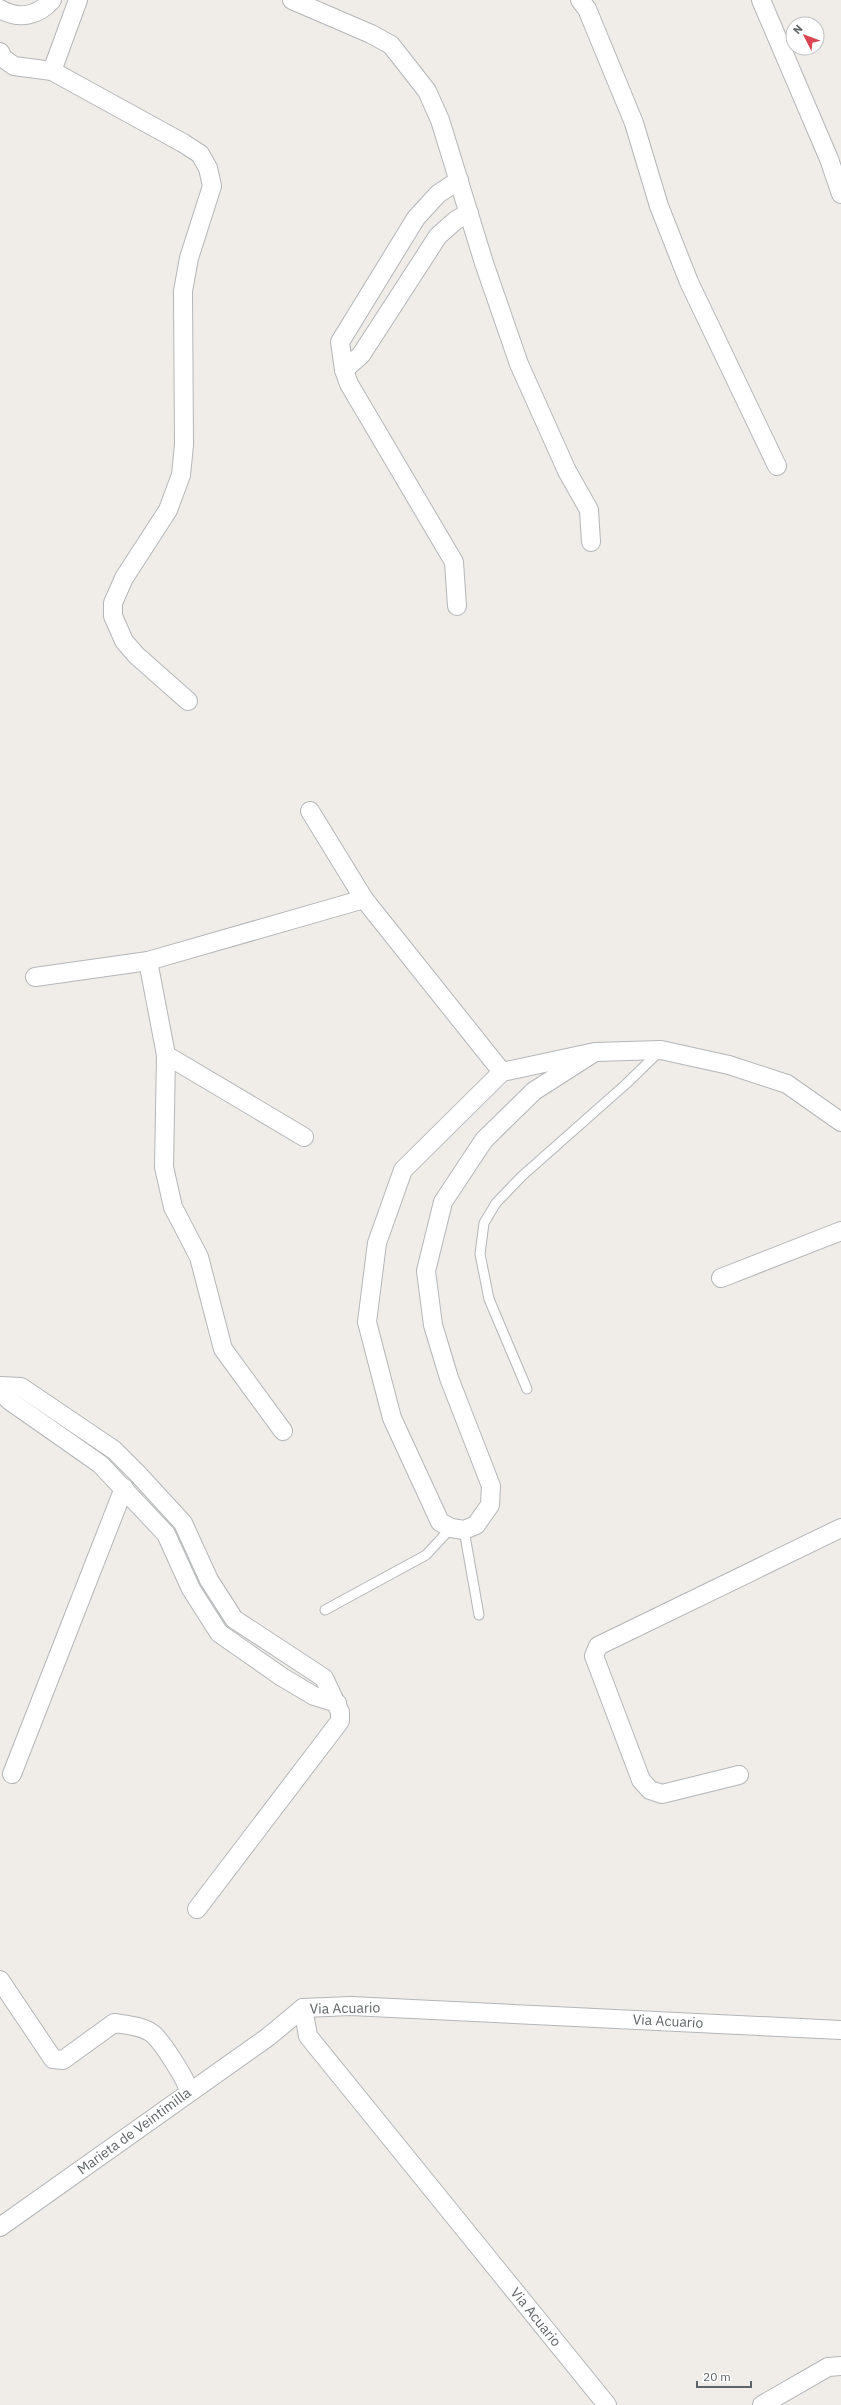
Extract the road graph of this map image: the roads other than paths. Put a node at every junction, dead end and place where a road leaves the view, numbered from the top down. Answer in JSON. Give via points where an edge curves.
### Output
{"nodes":[{"id":1,"x":52,"y":0,"type":"edge"},
{"id":2,"x":78,"y":0,"type":"edge"},
{"id":3,"x":292,"y":0,"type":"edge"},
{"id":4,"x":580,"y":0,"type":"edge"},
{"id":5,"x":761,"y":0,"type":"edge"},
{"id":6,"x":0,"y":9,"type":"edge"},
{"id":7,"x":0,"y":52,"type":"edge"},
{"id":8,"x":52,"y":71,"type":"junction"},
{"id":9,"x":459,"y":180,"type":"junction"},
{"id":10,"x":841,"y":194,"type":"edge"},
{"id":11,"x":469,"y":213,"type":"junction"},
{"id":12,"x":344,"y":370,"type":"junction"},
{"id":13,"x":777,"y":466,"type":"dead end"},
{"id":14,"x":591,"y":542,"type":"dead end"},
{"id":15,"x":457,"y":606,"type":"dead end"},
{"id":16,"x":188,"y":701,"type":"dead end"},
{"id":17,"x":310,"y":811,"type":"dead end"},
{"id":18,"x":364,"y":899,"type":"junction"},
{"id":19,"x":148,"y":961,"type":"junction"},
{"id":20,"x":35,"y":977,"type":"dead end"},
{"id":21,"x":661,"y":1050,"type":"junction"},
{"id":22,"x":595,"y":1052,"type":"junction"},
{"id":23,"x":166,"y":1055,"type":"junction"},
{"id":24,"x":502,"y":1072,"type":"junction"},
{"id":25,"x":841,"y":1122,"type":"edge"},
{"id":26,"x":304,"y":1137,"type":"dead end"},
{"id":27,"x":841,"y":1231,"type":"edge"},
{"id":28,"x":721,"y":1278,"type":"dead end"},
{"id":29,"x":0,"y":1386,"type":"edge"},
{"id":30,"x":527,"y":1389,"type":"dead end"},
{"id":31,"x":0,"y":1391,"type":"edge"},
{"id":32,"x":283,"y":1431,"type":"dead end"},
{"id":33,"x":124,"y":1488,"type":"junction"},
{"id":34,"x":841,"y":1528,"type":"edge"},
{"id":35,"x":458,"y":1529,"type":"junction"},
{"id":36,"x":325,"y":1610,"type":"dead end"},
{"id":37,"x":479,"y":1615,"type":"dead end"},
{"id":38,"x":337,"y":1703,"type":"junction"},
{"id":39,"x":12,"y":1774,"type":"dead end"},
{"id":40,"x":739,"y":1776,"type":"dead end"},
{"id":41,"x":197,"y":1909,"type":"dead end"},
{"id":42,"x":0,"y":1980,"type":"edge"},
{"id":43,"x":303,"y":2008,"type":"junction"},
{"id":44,"x":841,"y":2030,"type":"edge"},
{"id":45,"x":189,"y":2091,"type":"junction"},
{"id":46,"x":0,"y":2227,"type":"edge"},
{"id":47,"x":841,"y":2366,"type":"edge"},
{"id":48,"x":607,"y":2405,"type":"edge"},
{"id":49,"x":762,"y":2405,"type":"edge"}],
"edges":[{"from":1,"to":6,"type":"street","via":[[40,11],[29,14],[15,15]]},
{"from":2,"to":8,"type":"street"},
{"from":3,"to":9,"type":"street","via":[[391,45],[427,91],[440,120]]},
{"from":4,"to":13,"type":"street","via":[[587,9],[634,123],[659,206],[689,282]]},
{"from":5,"to":10,"type":"street"},
{"from":7,"to":8,"type":"street","via":[[3,58],[14,66]]},
{"from":8,"to":16,"type":"street","via":[[200,154],[208,168],[212,186],[189,258],[183,291],[184,445],[181,475],[168,510],[124,578],[113,603],[113,616],[124,641],[136,655]]},
{"from":9,"to":11,"type":"street"},
{"from":9,"to":12,"type":"street","via":[[438,194],[416,218],[340,342]]},
{"from":11,"to":12,"type":"street","via":[[456,220],[438,236],[361,355]]},
{"from":11,"to":14,"type":"street","via":[[519,364],[568,471],[589,510]]},
{"from":12,"to":15,"type":"street","via":[[349,384],[454,562]]},
{"from":17,"to":18,"type":"street"},
{"from":18,"to":19,"type":"street"},
{"from":18,"to":24,"type":"street"},
{"from":19,"to":20,"type":"street"},
{"from":19,"to":23,"type":"street"},
{"from":21,"to":22,"type":"street"},
{"from":21,"to":25,"type":"street","via":[[729,1065],[787,1084]]},
{"from":21,"to":30,"type":"lane","via":[[522,1176],[496,1203],[484,1223],[480,1254],[489,1299]]},
{"from":22,"to":24,"type":"street"},
{"from":22,"to":35,"type":"street","via":[[534,1092],[484,1140],[443,1202],[426,1271],[433,1324],[449,1378],[491,1486],[490,1506],[476,1525]]},
{"from":23,"to":26,"type":"street"},
{"from":23,"to":32,"type":"street","via":[[164,1167],[173,1208],[199,1256],[223,1349]]},
{"from":24,"to":35,"type":"street","via":[[403,1170],[377,1243],[367,1322],[392,1418],[440,1522]]},
{"from":27,"to":28,"type":"street"},
{"from":29,"to":38,"type":"street","via":[[21,1387],[114,1450],[183,1523],[208,1580],[234,1619],[324,1678]]},
{"from":31,"to":33,"type":"street","via":[[10,1401],[100,1464]]},
{"from":33,"to":38,"type":"street","via":[[166,1534],[190,1589],[219,1634],[282,1678],[314,1696]]},
{"from":33,"to":39,"type":"street"},
{"from":34,"to":40,"type":"street","via":[[598,1646],[594,1656],[641,1780],[650,1790],[662,1794]]},
{"from":35,"to":36,"type":"lane","via":[[426,1555]]},
{"from":35,"to":37,"type":"lane"},
{"from":38,"to":41,"type":"street","via":[[340,1721]]},
{"from":42,"to":45,"type":"street","via":[[53,2059],[63,2060],[114,2023],[135,2026],[153,2034],[186,2080]]},
{"from":43,"to":44,"type":"street","name":"Via Acuario","via":[[351,2006]]},
{"from":43,"to":45,"type":"street","name":"Marieta de Veintimilla","via":[[268,2037]]},
{"from":43,"to":48,"type":"street","name":"Via Acuario","via":[[308,2036]]},
{"from":45,"to":46,"type":"street","name":"Marieta de Veintimilla"},
{"from":47,"to":49,"type":"street","via":[[828,2367]]}]}
